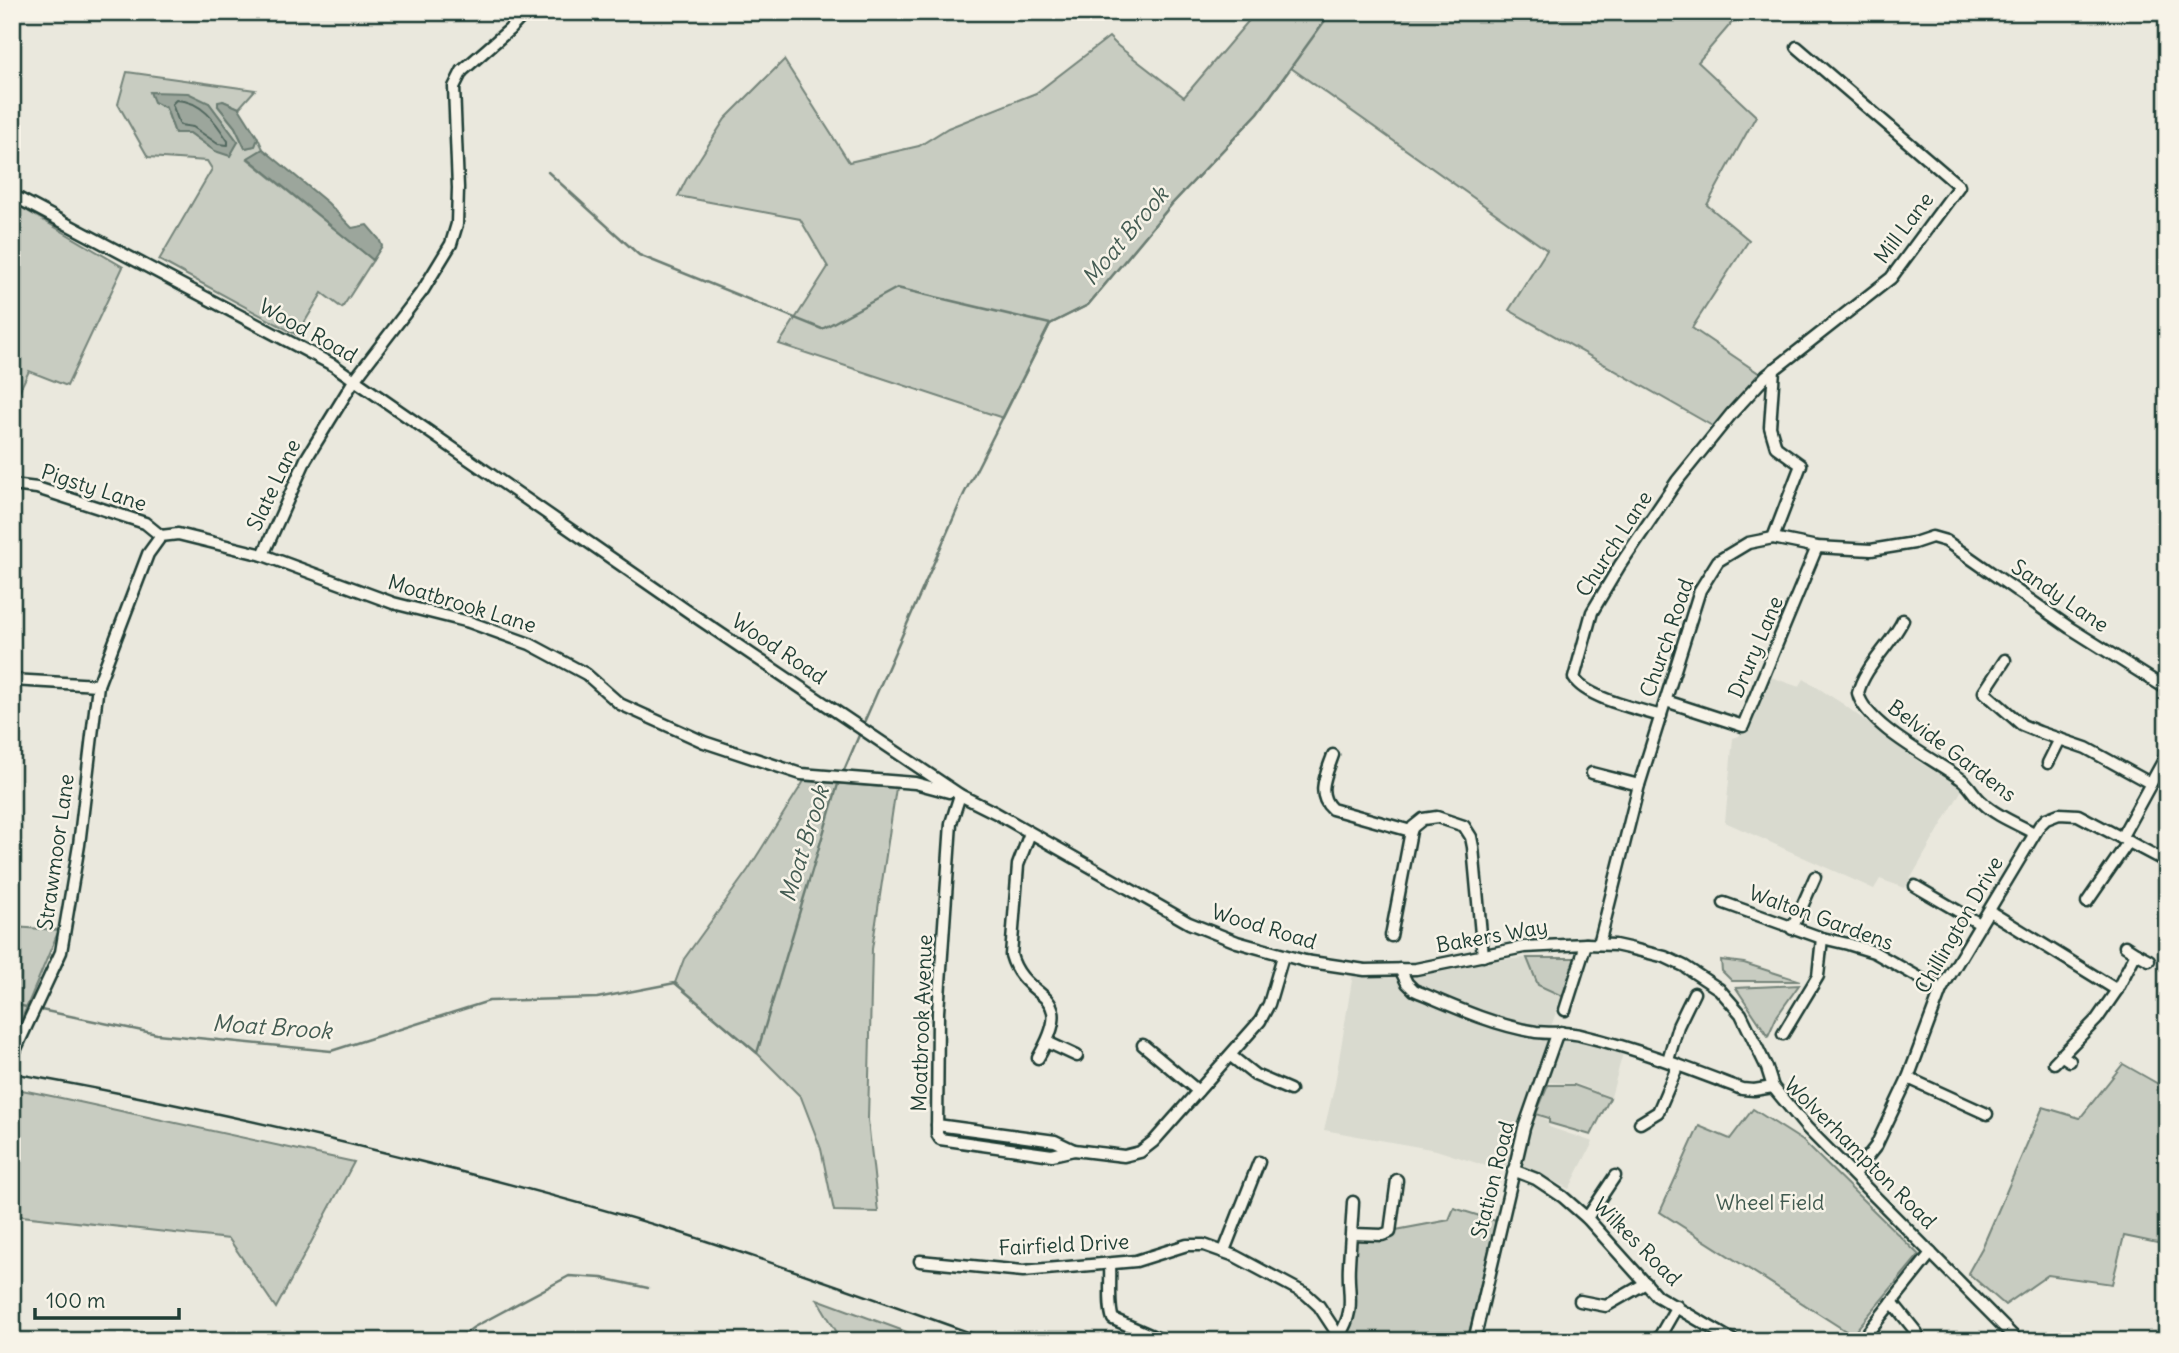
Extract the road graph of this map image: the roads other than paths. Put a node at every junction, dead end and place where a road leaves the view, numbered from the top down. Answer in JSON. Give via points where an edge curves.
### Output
{"nodes":[{"id":1,"x":526,"y":12,"type":"edge"},
{"id":2,"x":1797,"y":47,"type":"dead end"},
{"id":3,"x":12,"y":195,"type":"edge"},
{"id":4,"x":1774,"y":369,"type":"junction"},
{"id":5,"x":355,"y":379,"type":"junction"},
{"id":6,"x":12,"y":485,"type":"edge"},
{"id":7,"x":161,"y":536,"type":"junction"},
{"id":8,"x":1932,"y":537,"type":"joint"},
{"id":9,"x":1773,"y":538,"type":"junction"},
{"id":10,"x":1817,"y":547,"type":"junction"},
{"id":11,"x":263,"y":555,"type":"junction"},
{"id":12,"x":1903,"y":620,"type":"dead end"},
{"id":13,"x":2005,"y":660,"type":"dead end"},
{"id":14,"x":12,"y":680,"type":"edge"},
{"id":15,"x":98,"y":685,"type":"junction"},
{"id":16,"x":2167,"y":689,"type":"edge"},
{"id":17,"x":1666,"y":701,"type":"junction"},
{"id":18,"x":1661,"y":716,"type":"junction"},
{"id":19,"x":2060,"y":739,"type":"junction"},
{"id":20,"x":2167,"y":754,"type":"edge"},
{"id":21,"x":1333,"y":755,"type":"dead end"},
{"id":22,"x":2048,"y":763,"type":"dead end"},
{"id":23,"x":1591,"y":773,"type":"dead end"},
{"id":24,"x":2150,"y":783,"type":"junction"},
{"id":25,"x":1639,"y":785,"type":"junction"},
{"id":26,"x":960,"y":795,"type":"junction"},
{"id":27,"x":1411,"y":831,"type":"junction"},
{"id":28,"x":1030,"y":833,"type":"junction"},
{"id":29,"x":2034,"y":833,"type":"junction"},
{"id":30,"x":2125,"y":839,"type":"junction"},
{"id":31,"x":2167,"y":862,"type":"edge"},
{"id":32,"x":1815,"y":877,"type":"dead end"},
{"id":33,"x":1916,"y":886,"type":"dead end"},
{"id":34,"x":2087,"y":902,"type":"dead end"},
{"id":35,"x":1724,"y":903,"type":"dead end"},
{"id":36,"x":1989,"y":911,"type":"junction"},
{"id":37,"x":1980,"y":924,"type":"junction"},
{"id":38,"x":1793,"y":929,"type":"junction"},
{"id":39,"x":1391,"y":936,"type":"dead end"},
{"id":40,"x":1822,"y":939,"type":"junction"},
{"id":41,"x":1586,"y":944,"type":"junction"},
{"id":42,"x":1599,"y":944,"type":"junction"},
{"id":43,"x":2125,"y":946,"type":"dead end"},
{"id":44,"x":2136,"y":953,"type":"junction"},
{"id":45,"x":1283,"y":956,"type":"junction"},
{"id":46,"x":1483,"y":956,"type":"junction"},
{"id":47,"x":2149,"y":960,"type":"dead end"},
{"id":48,"x":1400,"y":969,"type":"junction"},
{"id":49,"x":1941,"y":990,"type":"junction"},
{"id":50,"x":2117,"y":990,"type":"junction"},
{"id":51,"x":1694,"y":993,"type":"dead end"},
{"id":52,"x":1565,"y":1010,"type":"dead end"},
{"id":53,"x":1561,"y":1032,"type":"junction"},
{"id":54,"x":1783,"y":1034,"type":"dead end"},
{"id":55,"x":1047,"y":1042,"type":"junction"},
{"id":56,"x":1143,"y":1045,"type":"dead end"},
{"id":57,"x":12,"y":1056,"type":"edge"},
{"id":58,"x":1077,"y":1056,"type":"dead end"},
{"id":59,"x":1231,"y":1056,"type":"junction"},
{"id":60,"x":1038,"y":1058,"type":"dead end"},
{"id":61,"x":2062,"y":1060,"type":"dead end"},
{"id":62,"x":1673,"y":1063,"type":"junction"},
{"id":63,"x":1908,"y":1078,"type":"junction"},
{"id":64,"x":1773,"y":1087,"type":"junction"},
{"id":65,"x":1290,"y":1090,"type":"dead end"},
{"id":66,"x":1198,"y":1091,"type":"junction"},
{"id":67,"x":1987,"y":1114,"type":"dead end"},
{"id":68,"x":1640,"y":1123,"type":"dead end"},
{"id":69,"x":937,"y":1125,"type":"junction"},
{"id":70,"x":1074,"y":1150,"type":"junction"},
{"id":71,"x":1259,"y":1162,"type":"dead end"},
{"id":72,"x":1513,"y":1170,"type":"junction"},
{"id":73,"x":1854,"y":1174,"type":"junction"},
{"id":74,"x":1615,"y":1176,"type":"dead end"},
{"id":75,"x":1397,"y":1180,"type":"dead end"},
{"id":76,"x":1353,"y":1202,"type":"dead end"},
{"id":77,"x":1587,"y":1218,"type":"junction"},
{"id":78,"x":1352,"y":1234,"type":"junction"},
{"id":79,"x":1224,"y":1251,"type":"junction"},
{"id":80,"x":1931,"y":1253,"type":"junction"},
{"id":81,"x":920,"y":1261,"type":"dead end"},
{"id":82,"x":1110,"y":1265,"type":"junction"},
{"id":83,"x":1646,"y":1283,"type":"junction"},
{"id":84,"x":1580,"y":1301,"type":"dead end"},
{"id":85,"x":1892,"y":1302,"type":"junction"},
{"id":86,"x":1677,"y":1307,"type":"junction"},
{"id":87,"x":1917,"y":1333,"type":"dead end"},
{"id":88,"x":1340,"y":1338,"type":"edge"},
{"id":89,"x":1164,"y":1341,"type":"edge"},
{"id":90,"x":1474,"y":1341,"type":"edge"},
{"id":91,"x":1657,"y":1341,"type":"edge"},
{"id":92,"x":1734,"y":1341,"type":"edge"},
{"id":93,"x":1861,"y":1341,"type":"edge"},
{"id":94,"x":2018,"y":1341,"type":"edge"}],
"edges":[{"from":1,"to":5,"type":"street","name":"Slate Lane","via":[[462,71],[454,87],[458,200],[451,244],[423,290]]},
{"from":2,"to":4,"type":"street","name":"Mill Lane","via":[[1959,186],[1891,278]]},
{"from":3,"to":5,"type":"street","name":"Wood Road"},
{"from":4,"to":9,"type":"street","via":[[1770,427],[1776,447],[1801,465]]},
{"from":4,"to":18,"type":"street","name":"Church Lane","via":[[1677,481],[1592,612],[1574,678],[1577,684]]},
{"from":5,"to":11,"type":"street","name":"Slate Lane","via":[[306,458]]},
{"from":5,"to":26,"type":"street","name":"Wood Road"},
{"from":6,"to":7,"type":"street","name":"Pigsty Lane","via":[[37,488],[145,523]]},
{"from":7,"to":11,"type":"street","name":"Slate Lane","via":[[178,534]]},
{"from":7,"to":15,"type":"street","name":"Strawmoor Lane","via":[[148,554]]},
{"from":8,"to":10,"type":"street","name":"Church Road","via":[[1871,550]]},
{"from":8,"to":16,"type":"street","name":"Sandy Lane","via":[[1946,541]]},
{"from":9,"to":10,"type":"street","name":"Church Road"},
{"from":9,"to":17,"type":"street","name":"Church Road","via":[[1748,543],[1718,561],[1700,590]]},
{"from":10,"to":17,"type":"street","name":"Drury Lane","via":[[1743,726]]},
{"from":11,"to":26,"type":"street","name":"Moatbrook Lane","via":[[393,603],[469,622],[530,644],[586,674],[620,704],[704,742],[800,774],[915,783]]},
{"from":12,"to":29,"type":"street","name":"Belvide Gardens","via":[[1863,680],[1858,693],[1863,704],[1889,730],[1964,780],[1984,805]]},
{"from":13,"to":19,"type":"street","via":[[1984,692],[2022,725]]},
{"from":14,"to":15,"type":"street"},
{"from":15,"to":57,"type":"street","name":"Strawmoor Lane","via":[[61,951]]},
{"from":17,"to":18,"type":"street","name":"Church Road"},
{"from":18,"to":25,"type":"street","name":"Church Road"},
{"from":19,"to":22,"type":"street"},
{"from":19,"to":24,"type":"street"},
{"from":20,"to":24,"type":"street"},
{"from":21,"to":27,"type":"street","via":[[1323,785],[1326,804],[1339,812]]},
{"from":23,"to":25,"type":"street"},
{"from":24,"to":30,"type":"street"},
{"from":25,"to":42,"type":"street","name":"Church Road"},
{"from":26,"to":28,"type":"street","name":"Wood Road"},
{"from":26,"to":69,"type":"street","name":"Moatbrook Avenue","via":[[951,822],[948,856]]},
{"from":27,"to":39,"type":"street"},
{"from":27,"to":46,"type":"street","via":[[1430,817],[1468,831]]},
{"from":28,"to":45,"type":"street","name":"Wood Road","via":[[1189,923]]},
{"from":28,"to":55,"type":"street","via":[[1018,865],[1011,955],[1015,968],[1054,1008]]},
{"from":29,"to":30,"type":"street","name":"Chillington Drive","via":[[2046,819],[2068,813]]},
{"from":29,"to":36,"type":"street","name":"Chillington Drive"},
{"from":30,"to":31,"type":"street","name":"Chillington Drive"},
{"from":30,"to":34,"type":"street"},
{"from":32,"to":38,"type":"street"},
{"from":33,"to":37,"type":"street"},
{"from":35,"to":38,"type":"street","name":"Walton Gardens"},
{"from":36,"to":37,"type":"street","name":"Chillington Drive"},
{"from":36,"to":50,"type":"street"},
{"from":37,"to":49,"type":"street","name":"Chillington Drive"},
{"from":38,"to":40,"type":"street","name":"Walton Gardens"},
{"from":40,"to":49,"type":"street","name":"Walton Gardens","via":[[1874,953]]},
{"from":40,"to":54,"type":"street","via":[[1818,976]]},
{"from":41,"to":42,"type":"street","name":"Bakers Way"},
{"from":41,"to":46,"type":"street","name":"Bakers Way","via":[[1544,944]]},
{"from":41,"to":52,"type":"street"},
{"from":42,"to":64,"type":"street","name":"Bakers Way","via":[[1665,957],[1719,989],[1741,1014]]},
{"from":43,"to":44,"type":"street"},
{"from":44,"to":47,"type":"street"},
{"from":44,"to":50,"type":"street"},
{"from":45,"to":48,"type":"street","name":"Wood Road","via":[[1349,969]]},
{"from":45,"to":59,"type":"street","name":"Moatbrook Avenue","via":[[1265,1014]]},
{"from":46,"to":48,"type":"street","name":"Bakers Way"},
{"from":48,"to":53,"type":"street","via":[[1414,990],[1482,1019],[1538,1032]]},
{"from":49,"to":63,"type":"street","name":"Chillington Drive"},
{"from":50,"to":61,"type":"street"},
{"from":51,"to":62,"type":"street","via":[[1678,1026]]},
{"from":53,"to":62,"type":"street","name":"Wolverhampton Road"},
{"from":53,"to":72,"type":"street","name":"Station Road"},
{"from":55,"to":58,"type":"street"},
{"from":55,"to":60,"type":"street"},
{"from":56,"to":66,"type":"street"},
{"from":59,"to":65,"type":"street","via":[[1255,1075]]},
{"from":59,"to":66,"type":"street","name":"Moatbrook Avenue"},
{"from":62,"to":64,"type":"street","name":"Wolverhampton Road","via":[[1742,1089]]},
{"from":62,"to":68,"type":"street","via":[[1658,1112]]},
{"from":63,"to":67,"type":"street"},
{"from":63,"to":73,"type":"street","name":"Chillington Drive","via":[[1876,1146]]},
{"from":64,"to":73,"type":"street","name":"Wolverhampton Road"},
{"from":66,"to":70,"type":"street","name":"Moatbrook Avenue","via":[[1140,1152],[1124,1156]]},
{"from":69,"to":70,"type":"street","via":[[1055,1140]]},
{"from":69,"to":70,"type":"street","name":"Moatbrook Avenue","via":[[938,1137],[945,1141],[1052,1154]]},
{"from":71,"to":79,"type":"street"},
{"from":72,"to":77,"type":"street","name":"Wilkes Road","via":[[1536,1179]]},
{"from":72,"to":90,"type":"street","name":"Station Road"},
{"from":73,"to":80,"type":"street","name":"Wolverhampton Road"},
{"from":74,"to":77,"type":"street"},
{"from":75,"to":78,"type":"street","via":[[1390,1232],[1382,1236]]},
{"from":76,"to":78,"type":"street"},
{"from":77,"to":83,"type":"street","name":"Wilkes Road"},
{"from":78,"to":88,"type":"street","via":[[1351,1305]]},
{"from":79,"to":82,"type":"street","name":"Fairfield Drive","via":[[1187,1245],[1151,1258]]},
{"from":79,"to":88,"type":"street","name":"Fairfield Drive","via":[[1306,1294]]},
{"from":80,"to":85,"type":"street"},
{"from":80,"to":94,"type":"street","name":"Wolverhampton Road"},
{"from":81,"to":82,"type":"street","name":"Fairfield Drive","via":[[1023,1271]]},
{"from":82,"to":89,"type":"street","via":[[1113,1319]]},
{"from":83,"to":84,"type":"street","via":[[1606,1306]]},
{"from":83,"to":86,"type":"street","name":"Wilkes Road","via":[[1657,1296]]},
{"from":85,"to":87,"type":"street"},
{"from":85,"to":93,"type":"street"},
{"from":86,"to":91,"type":"street"},
{"from":86,"to":92,"type":"street","name":"Wilkes Road"}]}
